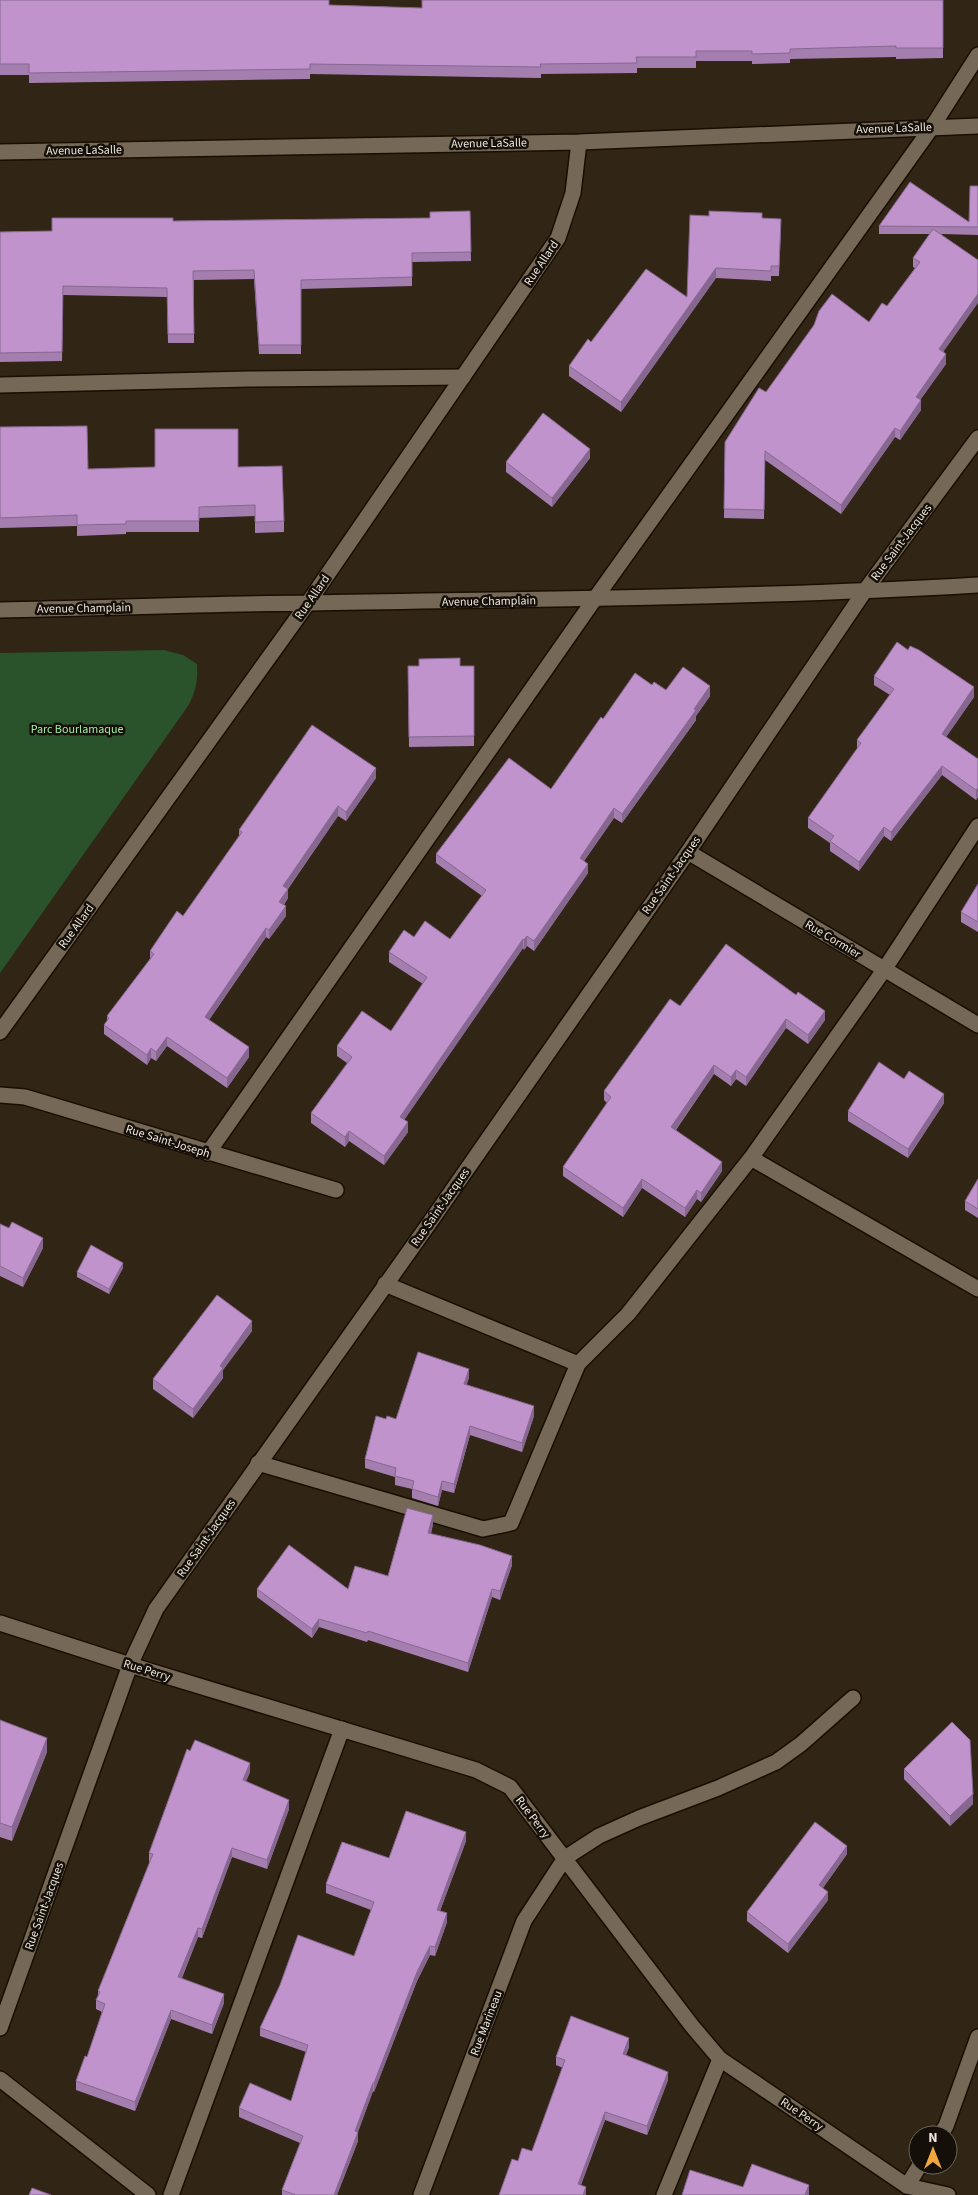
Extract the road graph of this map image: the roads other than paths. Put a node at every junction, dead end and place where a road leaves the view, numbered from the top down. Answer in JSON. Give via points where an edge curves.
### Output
{"nodes":[{"id":1,"x":978,"y":55,"type":"edge"},
{"id":2,"x":978,"y":126,"type":"edge"},
{"id":3,"x":932,"y":127,"type":"junction"},
{"id":4,"x":580,"y":142,"type":"junction"},
{"id":5,"x":0,"y":152,"type":"edge"},
{"id":6,"x":463,"y":377,"type":"junction"},
{"id":7,"x":0,"y":385,"type":"edge"},
{"id":8,"x":978,"y":438,"type":"edge"},
{"id":9,"x":978,"y":585,"type":"edge"},
{"id":10,"x":864,"y":592,"type":"junction"},
{"id":11,"x":594,"y":600,"type":"junction"},
{"id":12,"x":308,"y":603,"type":"junction"},
{"id":13,"x":0,"y":610,"type":"edge"},
{"id":14,"x":978,"y":826,"type":"edge"},
{"id":15,"x":688,"y":852,"type":"junction"},
{"id":16,"x":884,"y":970,"type":"junction"},
{"id":17,"x":978,"y":1025,"type":"edge"},
{"id":18,"x":0,"y":1032,"type":"edge"},
{"id":19,"x":0,"y":1095,"type":"edge"},
{"id":20,"x":208,"y":1153,"type":"junction"},
{"id":21,"x":751,"y":1158,"type":"junction"},
{"id":22,"x":336,"y":1190,"type":"dead end"},
{"id":23,"x":385,"y":1284,"type":"junction"},
{"id":24,"x":978,"y":1289,"type":"edge"},
{"id":25,"x":578,"y":1364,"type":"junction"},
{"id":26,"x":258,"y":1463,"type":"junction"},
{"id":27,"x":0,"y":1623,"type":"edge"},
{"id":28,"x":130,"y":1665,"type":"junction"},
{"id":29,"x":853,"y":1698,"type":"dead end"},
{"id":30,"x":342,"y":1729,"type":"junction"},
{"id":31,"x":565,"y":1858,"type":"junction"},
{"id":32,"x":0,"y":2028,"type":"edge"},
{"id":33,"x":978,"y":2037,"type":"edge"},
{"id":34,"x":720,"y":2059,"type":"junction"},
{"id":35,"x":0,"y":2079,"type":"edge"},
{"id":36,"x":946,"y":2125,"type":"edge"},
{"id":37,"x":914,"y":2175,"type":"edge"},
{"id":38,"x":905,"y":2190,"type":"edge"},
{"id":39,"x":148,"y":2195,"type":"edge"},
{"id":40,"x":171,"y":2195,"type":"edge"},
{"id":41,"x":421,"y":2195,"type":"edge"},
{"id":42,"x":664,"y":2195,"type":"edge"},
{"id":43,"x":948,"y":2195,"type":"edge"}],
"edges":[{"from":1,"to":3,"type":"street"},
{"from":2,"to":3,"type":"street","name":"Avenue LaSalle"},
{"from":3,"to":4,"type":"street","name":"Avenue LaSalle"},
{"from":3,"to":11,"type":"street"},
{"from":4,"to":5,"type":"street","name":"Avenue LaSalle"},
{"from":4,"to":6,"type":"street","name":"Rue Allard","via":[[573,193],[558,238]]},
{"from":6,"to":7,"type":"street"},
{"from":6,"to":12,"type":"street","name":"Rue Allard"},
{"from":8,"to":10,"type":"street","name":"Rue Saint-Jacques"},
{"from":9,"to":10,"type":"street","name":"Avenue Champlain"},
{"from":10,"to":11,"type":"street","name":"Avenue Champlain"},
{"from":10,"to":15,"type":"street","name":"Rue Saint-Jacques"},
{"from":11,"to":12,"type":"street","name":"Avenue Champlain"},
{"from":11,"to":20,"type":"street"},
{"from":12,"to":13,"type":"street","name":"Avenue Champlain"},
{"from":12,"to":18,"type":"street","name":"Rue Allard"},
{"from":14,"to":16,"type":"street"},
{"from":15,"to":16,"type":"street","name":"Rue Cormier"},
{"from":15,"to":23,"type":"street","name":"Rue Saint-Jacques"},
{"from":16,"to":17,"type":"street","name":"Rue Cormier"},
{"from":16,"to":21,"type":"street"},
{"from":19,"to":20,"type":"street","name":"Rue Saint-Joseph","via":[[25,1098]]},
{"from":20,"to":22,"type":"street","name":"Rue Saint-Joseph"},
{"from":21,"to":24,"type":"street"},
{"from":21,"to":25,"type":"street","via":[[628,1314]]},
{"from":23,"to":25,"type":"street"},
{"from":23,"to":26,"type":"street","name":"Rue Saint-Jacques"},
{"from":25,"to":26,"type":"street","via":[[510,1522],[483,1529]]},
{"from":26,"to":28,"type":"street","name":"Rue Saint-Jacques","via":[[156,1609]]},
{"from":27,"to":28,"type":"street","name":"Rue Perry"},
{"from":28,"to":30,"type":"street","name":"Rue Perry"},
{"from":28,"to":32,"type":"street","name":"Rue Saint-Jacques"},
{"from":29,"to":31,"type":"street","via":[[776,1762],[631,1821],[599,1836]]},
{"from":30,"to":31,"type":"street","name":"Rue Perry","via":[[476,1770],[510,1786]]},
{"from":30,"to":40,"type":"street"},
{"from":31,"to":34,"type":"street","name":"Rue Perry"},
{"from":31,"to":41,"type":"street","name":"Rue Marineau","via":[[524,1921]]},
{"from":33,"to":36,"type":"street"},
{"from":34,"to":38,"type":"street","name":"Rue Perry"},
{"from":34,"to":42,"type":"street"},
{"from":35,"to":39,"type":"street"},
{"from":37,"to":38,"type":"street"},
{"from":38,"to":43,"type":"street","name":"Rue Perry"}]}
